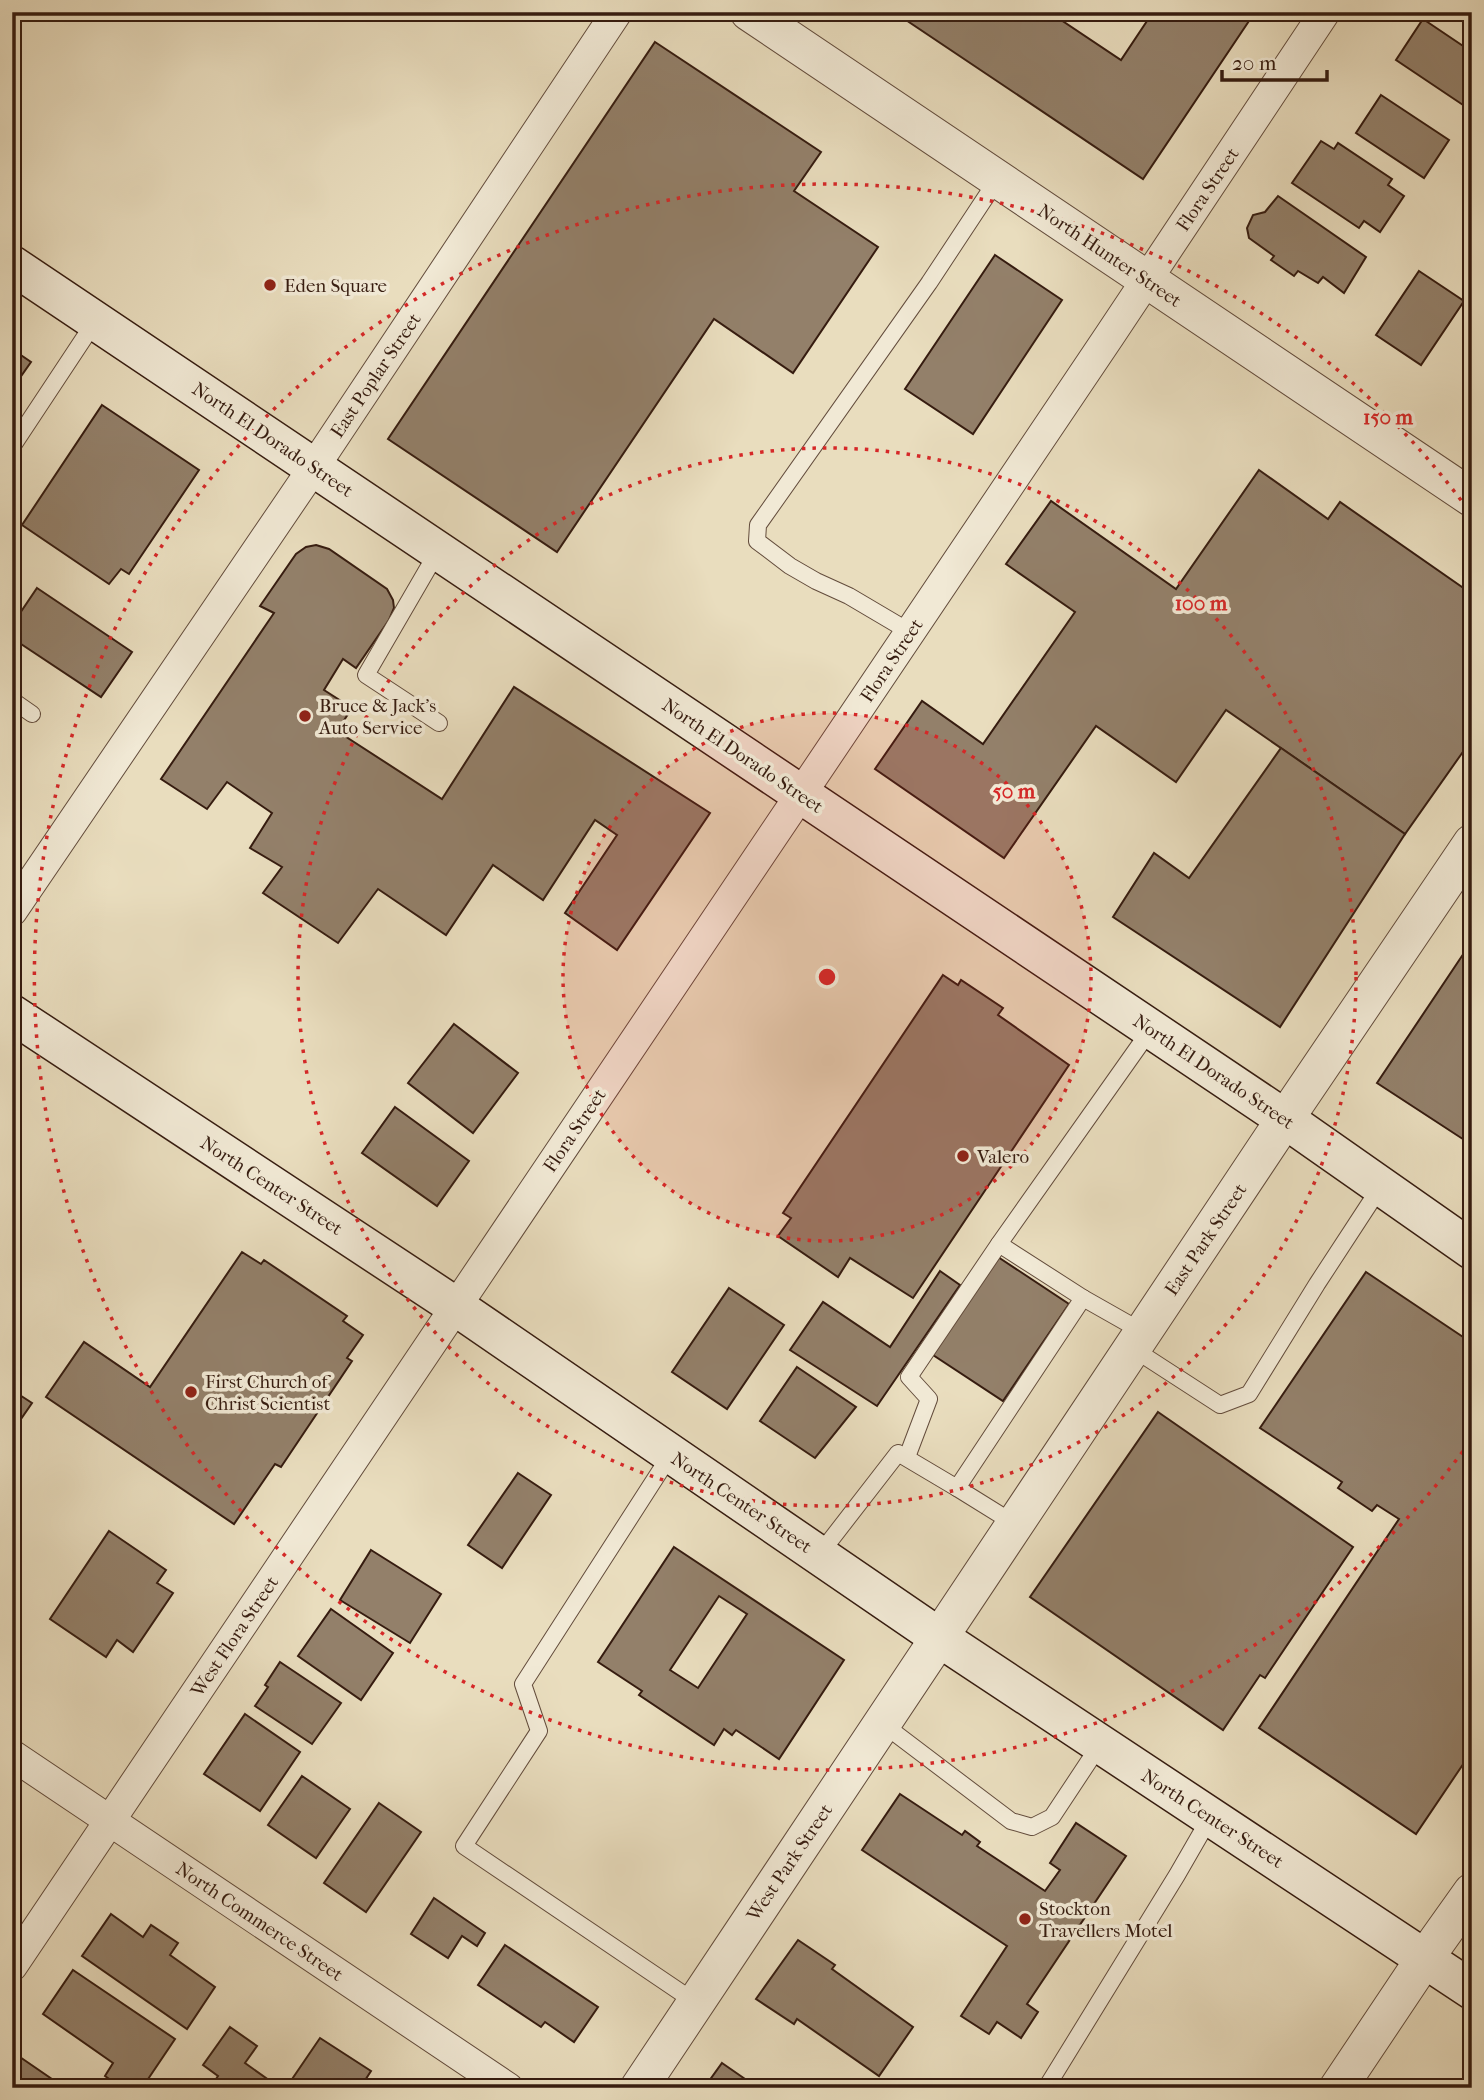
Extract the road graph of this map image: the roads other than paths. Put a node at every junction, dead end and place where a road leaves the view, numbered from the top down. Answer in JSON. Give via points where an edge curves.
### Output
{"nodes":[{"id":1,"x":617,"y":12,"type":"edge"},
{"id":2,"x":749,"y":12,"type":"edge"},
{"id":3,"x":1325,"y":12,"type":"edge"},
{"id":4,"x":998,"y":180,"type":"junction"},
{"id":5,"x":12,"y":264,"type":"edge"},
{"id":6,"x":1146,"y":279,"type":"junction"},
{"id":7,"x":96,"y":320,"type":"junction"},
{"id":8,"x":12,"y":447,"type":"edge"},
{"id":9,"x":314,"y":467,"type":"junction"},
{"id":10,"x":1472,"y":498,"type":"edge"},
{"id":11,"x":439,"y":551,"type":"junction"},
{"id":12,"x":910,"y":632,"type":"junction"},
{"id":13,"x":12,"y":700,"type":"edge"},
{"id":14,"x":32,"y":714,"type":"dead end"},
{"id":15,"x":439,"y":723,"type":"dead end"},
{"id":16,"x":801,"y":794,"type":"junction"},
{"id":17,"x":1472,"y":843,"type":"edge"},
{"id":18,"x":12,"y":911,"type":"edge"},
{"id":19,"x":12,"y":1014,"type":"edge"},
{"id":20,"x":1152,"y":1029,"type":"junction"},
{"id":21,"x":1285,"y":1119,"type":"junction"},
{"id":22,"x":1381,"y":1186,"type":"junction"},
{"id":23,"x":999,"y":1244,"type":"junction"},
{"id":24,"x":1472,"y":1250,"type":"edge"},
{"id":25,"x":1083,"y":1298,"type":"junction"},
{"id":26,"x":455,"y":1306,"type":"junction"},
{"id":27,"x":1137,"y":1340,"type":"junction"},
{"id":28,"x":671,"y":1454,"type":"junction"},
{"id":29,"x":903,"y":1455,"type":"junction"},
{"id":30,"x":957,"y":1488,"type":"junction"},
{"id":31,"x":1015,"y":1524,"type":"junction"},
{"id":32,"x":819,"y":1555,"type":"junction"},
{"id":33,"x":940,"y":1638,"type":"junction"},
{"id":34,"x":883,"y":1724,"type":"junction"},
{"id":35,"x":1101,"y":1743,"type":"junction"},
{"id":36,"x":12,"y":1755,"type":"edge"},
{"id":37,"x":1211,"y":1816,"type":"junction"},
{"id":38,"x":110,"y":1820,"type":"junction"},
{"id":39,"x":1472,"y":1892,"type":"edge"},
{"id":40,"x":1424,"y":1958,"type":"junction"},
{"id":41,"x":12,"y":1966,"type":"edge"},
{"id":42,"x":1472,"y":1990,"type":"edge"},
{"id":43,"x":695,"y":2002,"type":"junction"},
{"id":44,"x":508,"y":2088,"type":"edge"},
{"id":45,"x":639,"y":2088,"type":"edge"},
{"id":46,"x":1046,"y":2088,"type":"edge"},
{"id":47,"x":1338,"y":2088,"type":"edge"}],
"edges":[{"from":1,"to":9,"type":"street","name":"East Poplar Street"},
{"from":2,"to":4,"type":"street","name":"North Hunter Street"},
{"from":3,"to":6,"type":"street","name":"Flora Street"},
{"from":4,"to":6,"type":"street","name":"North Hunter Street"},
{"from":4,"to":12,"type":"lane","via":[[758,525],[757,541],[790,566]]},
{"from":5,"to":7,"type":"main road","name":"North El Dorado Street"},
{"from":6,"to":10,"type":"street","name":"North Hunter Street"},
{"from":6,"to":12,"type":"street","name":"Flora Street"},
{"from":7,"to":8,"type":"lane"},
{"from":7,"to":9,"type":"main road","name":"North El Dorado Street"},
{"from":9,"to":11,"type":"main road","name":"North El Dorado Street"},
{"from":9,"to":18,"type":"street","name":"East Poplar Street"},
{"from":11,"to":15,"type":"lane","via":[[366,675]]},
{"from":11,"to":16,"type":"main road","name":"North El Dorado Street"},
{"from":12,"to":16,"type":"street","name":"Flora Street"},
{"from":13,"to":14,"type":"lane"},
{"from":16,"to":20,"type":"main road","name":"North El Dorado Street"},
{"from":16,"to":26,"type":"street","name":"Flora Street"},
{"from":17,"to":21,"type":"street","name":"East Park Street"},
{"from":19,"to":26,"type":"main road","name":"North Center Street"},
{"from":20,"to":21,"type":"main road","name":"North El Dorado Street"},
{"from":20,"to":23,"type":"lane"},
{"from":21,"to":22,"type":"main road","name":"North El Dorado Street"},
{"from":21,"to":27,"type":"street","name":"East Park Street"},
{"from":22,"to":24,"type":"main road","name":"North El Dorado Street"},
{"from":22,"to":27,"type":"lane","via":[[1249,1394],[1220,1405]]},
{"from":23,"to":25,"type":"lane"},
{"from":23,"to":29,"type":"lane","via":[[909,1377],[929,1399]]},
{"from":25,"to":27,"type":"lane"},
{"from":25,"to":30,"type":"lane"},
{"from":26,"to":28,"type":"main road","name":"North Center Street"},
{"from":26,"to":38,"type":"street","name":"West Flora Street"},
{"from":27,"to":31,"type":"street","name":"East Park Street"},
{"from":28,"to":32,"type":"main road","name":"North Center Street"},
{"from":28,"to":43,"type":"lane","via":[[523,1684],[539,1731],[464,1846]]},
{"from":29,"to":30,"type":"lane"},
{"from":29,"to":32,"type":"lane"},
{"from":30,"to":31,"type":"lane"},
{"from":31,"to":33,"type":"street","name":"East Park Street"},
{"from":32,"to":33,"type":"main road","name":"North Center Street"},
{"from":33,"to":34,"type":"street","name":"West Park Street"},
{"from":33,"to":35,"type":"main road","name":"North Center Street"},
{"from":34,"to":35,"type":"lane","via":[[1011,1821],[1032,1827],[1052,1817]]},
{"from":34,"to":43,"type":"street","name":"West Park Street"},
{"from":35,"to":37,"type":"main road","name":"North Center Street"},
{"from":36,"to":38,"type":"street","name":"North Commerce Street"},
{"from":37,"to":40,"type":"main road","name":"North Center Street"},
{"from":37,"to":46,"type":"lane"},
{"from":38,"to":41,"type":"street","name":"West Flora Street"},
{"from":38,"to":44,"type":"street","name":"North Commerce Street"},
{"from":39,"to":40,"type":"street"},
{"from":40,"to":42,"type":"main road","name":"North Center Street"},
{"from":40,"to":47,"type":"street"},
{"from":43,"to":45,"type":"street","name":"West Park Street"}]}
